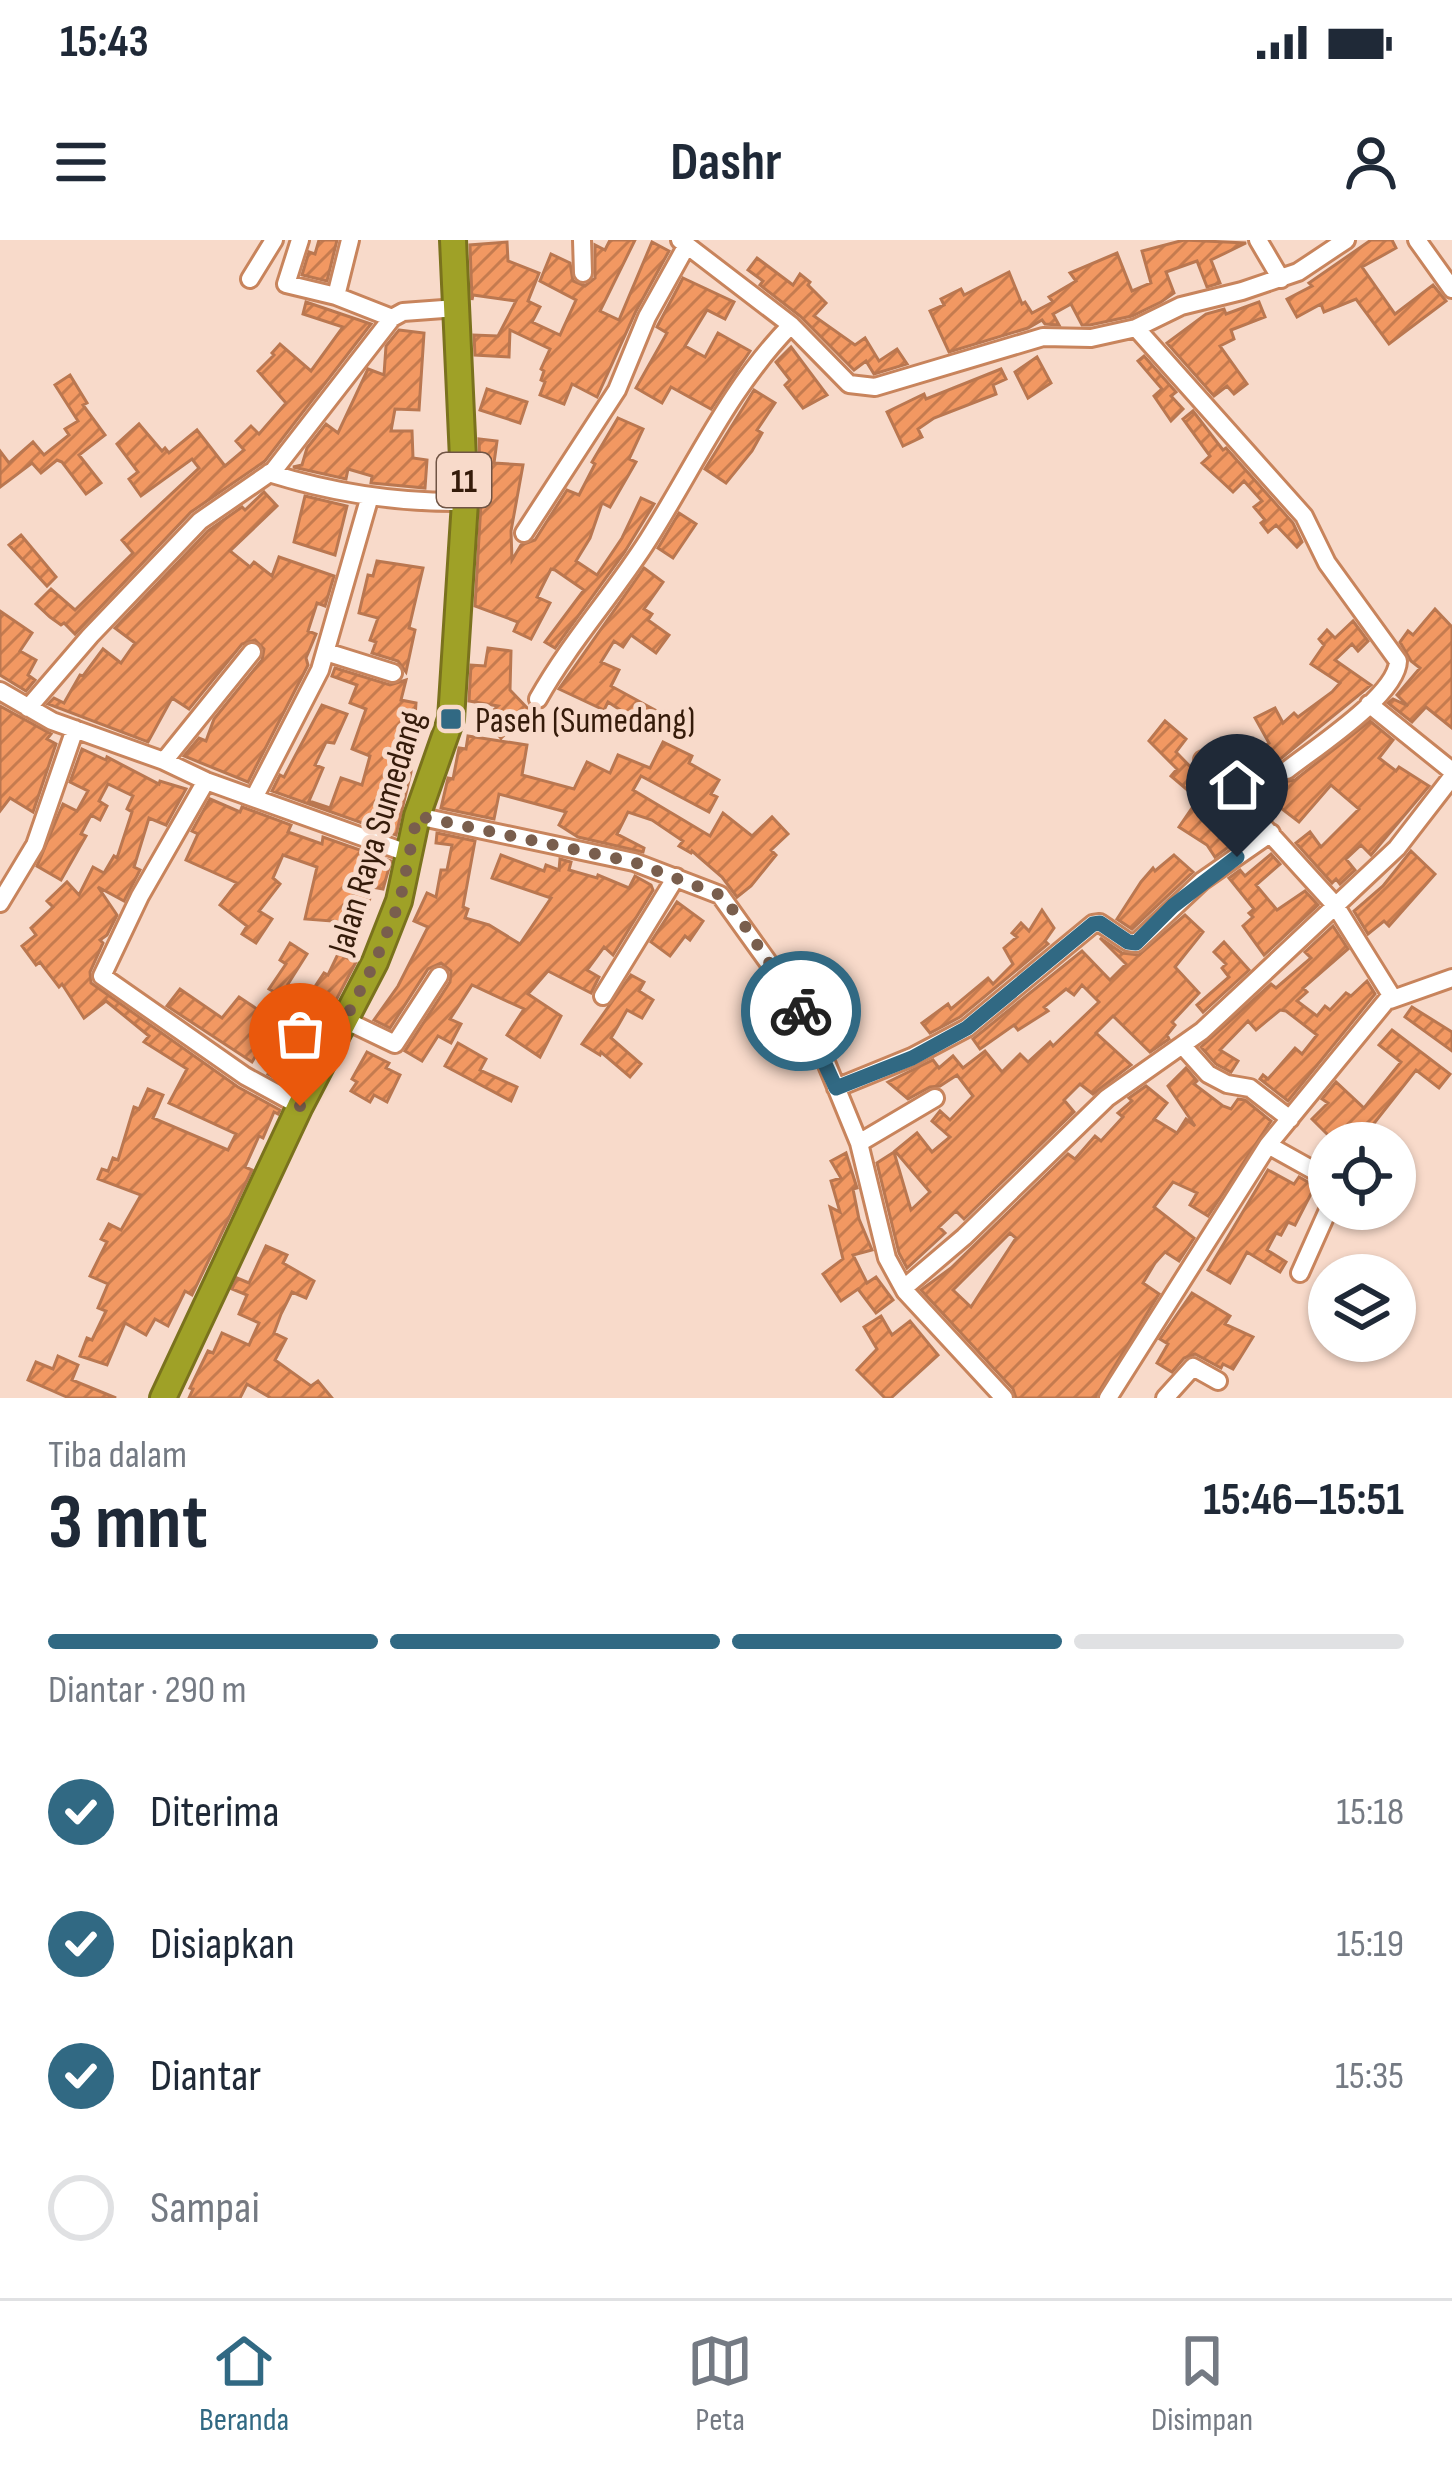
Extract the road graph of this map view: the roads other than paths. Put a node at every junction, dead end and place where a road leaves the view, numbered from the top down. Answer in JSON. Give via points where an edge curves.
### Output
{"nodes":[{"id":1,"x":274,"y":240,"type":"edge"},
{"id":2,"x":300,"y":240,"type":"edge"},
{"id":3,"x":350,"y":240,"type":"edge"},
{"id":4,"x":453,"y":240,"type":"edge"},
{"id":5,"x":582,"y":240,"type":"edge"},
{"id":6,"x":1258,"y":240,"type":"edge"},
{"id":7,"x":1346,"y":240,"type":"edge"},
{"id":8,"x":1417,"y":240,"type":"edge"},
{"id":9,"x":683,"y":243,"type":"edge"},
{"id":10,"x":583,"y":273,"type":"dead end"},
{"id":11,"x":250,"y":279,"type":"dead end"},
{"id":12,"x":1281,"y":279,"type":"junction"},
{"id":13,"x":1452,"y":289,"type":"edge"},
{"id":14,"x":336,"y":296,"type":"junction"},
{"id":15,"x":457,"y":308,"type":"junction"},
{"id":16,"x":392,"y":317,"type":"junction"},
{"id":17,"x":791,"y":325,"type":"junction"},
{"id":18,"x":1136,"y":328,"type":"junction"},
{"id":19,"x":269,"y":473,"type":"junction"},
{"id":20,"x":370,"y":496,"type":"junction"},
{"id":21,"x":466,"y":502,"type":"junction"},
{"id":22,"x":524,"y":533,"type":"dead end"},
{"id":23,"x":252,"y":652,"type":"dead end"},
{"id":24,"x":326,"y":652,"type":"junction"},
{"id":25,"x":393,"y":673,"type":"dead end"},
{"id":26,"x":0,"y":691,"type":"edge"},
{"id":27,"x":538,"y":699,"type":"dead end"},
{"id":28,"x":1369,"y":704,"type":"junction"},
{"id":29,"x":28,"y":708,"type":"junction"},
{"id":30,"x":74,"y":729,"type":"junction"},
{"id":31,"x":164,"y":760,"type":"junction"},
{"id":32,"x":1203,"y":760,"type":"dead end"},
{"id":33,"x":1288,"y":770,"type":"dead end"},
{"id":34,"x":1452,"y":774,"type":"edge"},
{"id":35,"x":206,"y":781,"type":"junction"},
{"id":36,"x":255,"y":796,"type":"junction"},
{"id":37,"x":417,"y":816,"type":"junction"},
{"id":38,"x":1271,"y":833,"type":"junction"},
{"id":39,"x":410,"y":854,"type":"junction"},
{"id":40,"x":676,"y":877,"type":"junction"},
{"id":41,"x":0,"y":903,"type":"edge"},
{"id":42,"x":1335,"y":905,"type":"junction"},
{"id":43,"x":439,"y":976,"type":"dead end"},
{"id":44,"x":1452,"y":979,"type":"edge"},
{"id":45,"x":603,"y":996,"type":"dead end"},
{"id":46,"x":1390,"y":1000,"type":"junction"},
{"id":47,"x":347,"y":1022,"type":"junction"},
{"id":48,"x":1182,"y":1046,"type":"junction"},
{"id":49,"x":836,"y":1088,"type":"junction"},
{"id":50,"x":935,"y":1098,"type":"dead end"},
{"id":51,"x":300,"y":1106,"type":"junction"},
{"id":52,"x":1290,"y":1119,"type":"junction"},
{"id":53,"x":859,"y":1143,"type":"junction"},
{"id":54,"x":1268,"y":1145,"type":"junction"},
{"id":55,"x":1308,"y":1167,"type":"edge"},
{"id":56,"x":1319,"y":1230,"type":"edge"},
{"id":57,"x":1300,"y":1273,"type":"dead end"},
{"id":58,"x":904,"y":1288,"type":"junction"},
{"id":59,"x":1218,"y":1382,"type":"dead end"},
{"id":60,"x":163,"y":1398,"type":"edge"},
{"id":61,"x":1004,"y":1398,"type":"edge"},
{"id":62,"x":1108,"y":1398,"type":"edge"},
{"id":63,"x":1165,"y":1398,"type":"edge"}],
"edges":[{"from":1,"to":11,"type":"street"},
{"from":2,"to":14,"type":"street","via":[[284,283]]},
{"from":3,"to":14,"type":"street"},
{"from":4,"to":15,"type":"highway","name":"Jalan Raya Sumedang","number":"11"},
{"from":5,"to":10,"type":"street"},
{"from":6,"to":12,"type":"street"},
{"from":7,"to":12,"type":"street"},
{"from":8,"to":13,"type":"street"},
{"from":9,"to":17,"type":"street"},
{"from":9,"to":22,"type":"street","via":[[616,389]]},
{"from":12,"to":18,"type":"street","via":[[1181,306]]},
{"from":14,"to":16,"type":"street"},
{"from":15,"to":16,"type":"street"},
{"from":15,"to":21,"type":"highway","name":"Jalan Raya Sumedang","number":"11"},
{"from":16,"to":19,"type":"street"},
{"from":17,"to":18,"type":"street","via":[[858,388],[1043,337]]},
{"from":17,"to":27,"type":"street","via":[[740,383],[648,541]]},
{"from":18,"to":28,"type":"street","via":[[1304,516],[1398,661]]},
{"from":19,"to":20,"type":"street"},
{"from":19,"to":29,"type":"street","via":[[200,521]]},
{"from":20,"to":21,"type":"street"},
{"from":20,"to":24,"type":"street"},
{"from":21,"to":37,"type":"highway","name":"Jalan Raya Sumedang","number":"11","via":[[451,719]]},
{"from":23,"to":31,"type":"street"},
{"from":24,"to":25,"type":"street"},
{"from":24,"to":36,"type":"street"},
{"from":26,"to":29,"type":"street"},
{"from":28,"to":33,"type":"street"},
{"from":28,"to":34,"type":"street"},
{"from":29,"to":30,"type":"street"},
{"from":30,"to":31,"type":"street"},
{"from":30,"to":41,"type":"street","via":[[35,845]]},
{"from":31,"to":35,"type":"street"},
{"from":32,"to":38,"type":"street"},
{"from":34,"to":42,"type":"street","via":[[1397,848]]},
{"from":35,"to":36,"type":"street"},
{"from":35,"to":51,"type":"street","via":[[102,976]]},
{"from":36,"to":39,"type":"street"},
{"from":37,"to":39,"type":"highway","name":"Jalan Raya Sumedang","number":"11"},
{"from":37,"to":40,"type":"street"},
{"from":38,"to":42,"type":"street"},
{"from":38,"to":49,"type":"street","via":[[1202,881],[1136,943],[1093,924],[967,1028]]},
{"from":39,"to":47,"type":"highway","name":"Jalan Raya Sumedang","number":"11","via":[[400,901]]},
{"from":40,"to":45,"type":"street"},
{"from":40,"to":49,"type":"street","via":[[720,895],[739,917],[796,1000]]},
{"from":42,"to":46,"type":"street"},
{"from":42,"to":48,"type":"street"},
{"from":43,"to":47,"type":"street","via":[[395,1044]]},
{"from":44,"to":46,"type":"street"},
{"from":46,"to":52,"type":"street"},
{"from":47,"to":51,"type":"highway","name":"Jalan Raya Sumedang","number":"11"},
{"from":48,"to":52,"type":"street","via":[[1208,1074],[1250,1088]]},
{"from":48,"to":58,"type":"street","via":[[1107,1098]]},
{"from":49,"to":53,"type":"street"},
{"from":50,"to":53,"type":"street"},
{"from":51,"to":60,"type":"highway","name":"Jalan Raya Sumedang","number":"11"},
{"from":52,"to":54,"type":"street"},
{"from":53,"to":58,"type":"street","via":[[887,1258]]},
{"from":54,"to":55,"type":"street"},
{"from":54,"to":62,"type":"street"},
{"from":56,"to":57,"type":"street"},
{"from":58,"to":61,"type":"street"},
{"from":59,"to":63,"type":"street","via":[[1193,1366]]}]}
